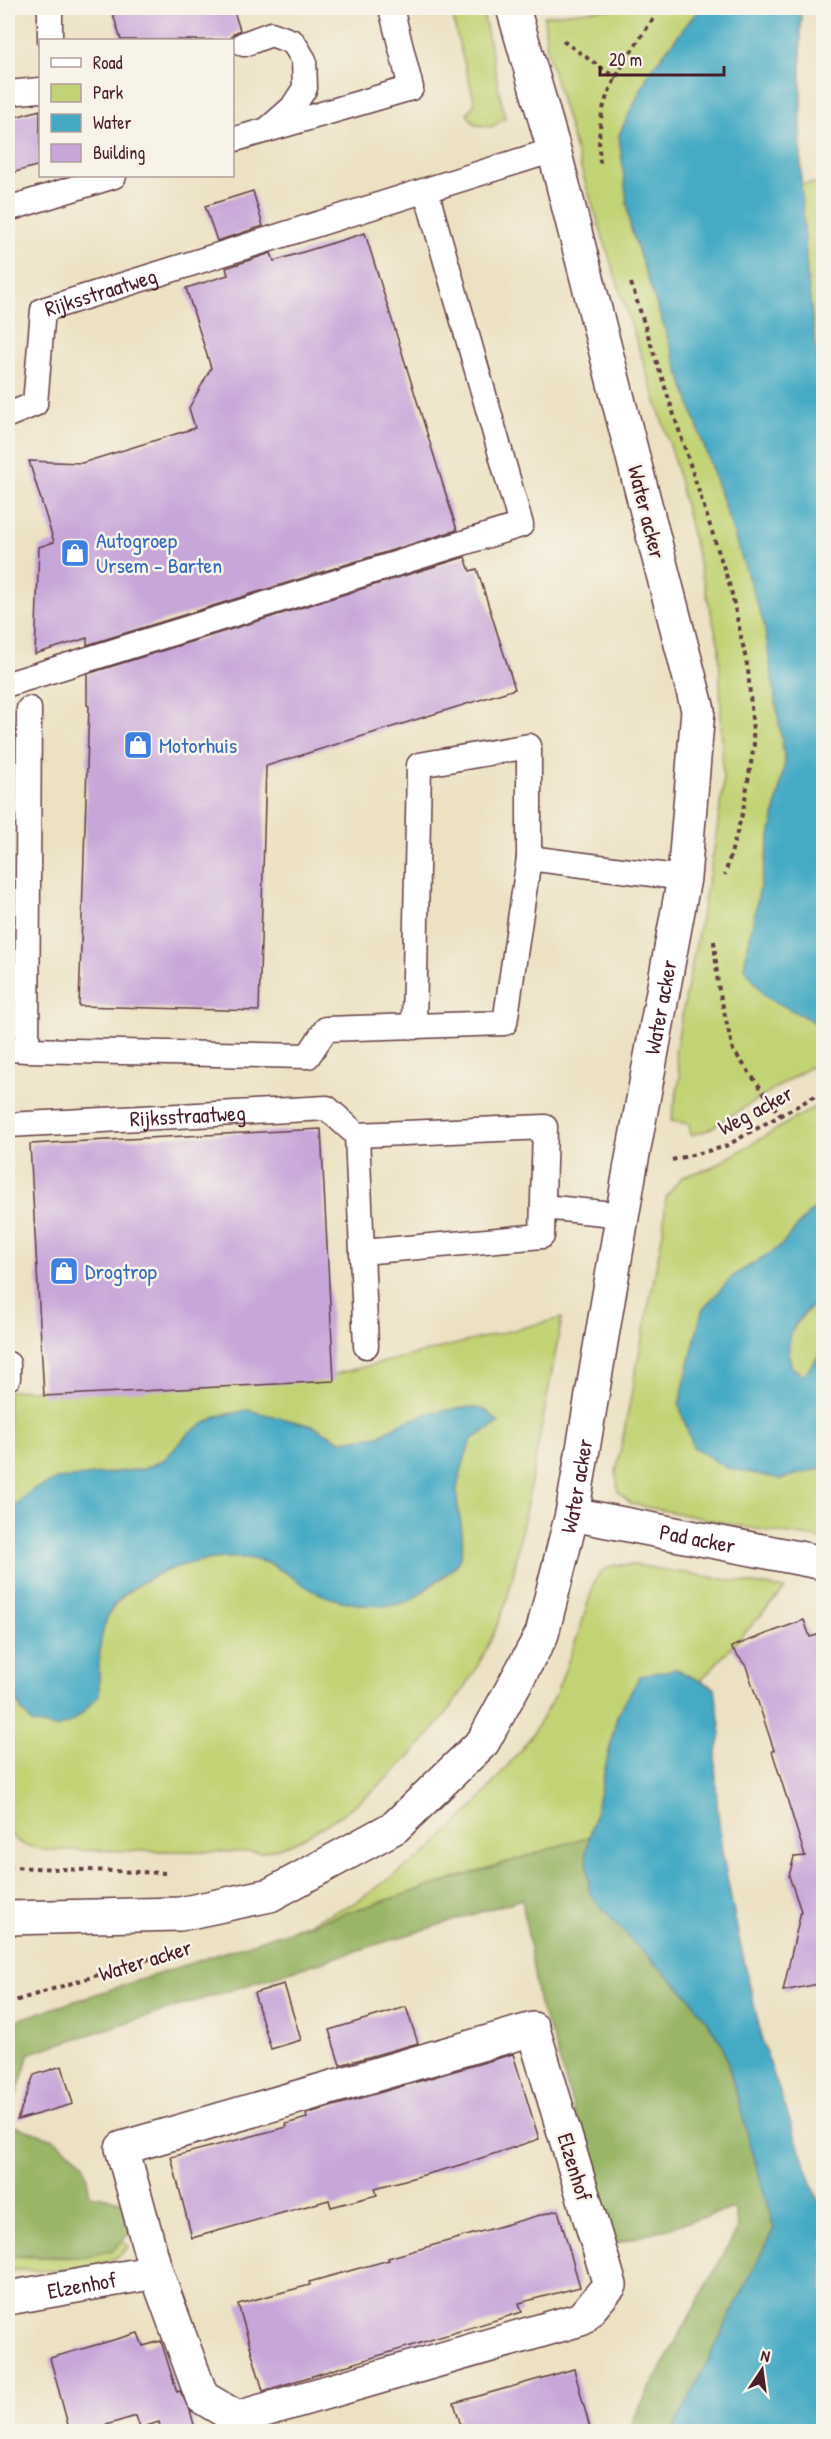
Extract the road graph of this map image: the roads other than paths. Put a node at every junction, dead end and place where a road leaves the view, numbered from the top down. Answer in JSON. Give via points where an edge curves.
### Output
{"nodes":[{"id":1,"x":50,"y":8,"type":"edge"},
{"id":2,"x":391,"y":8,"type":"edge"},
{"id":3,"x":513,"y":8,"type":"edge"},
{"id":4,"x":50,"y":39,"type":"edge"},
{"id":5,"x":244,"y":44,"type":"dead end"},
{"id":6,"x":39,"y":90,"type":"edge"},
{"id":7,"x":8,"y":93,"type":"edge"},
{"id":8,"x":267,"y":130,"type":"junction"},
{"id":9,"x":234,"y":139,"type":"edge"},
{"id":10,"x":554,"y":150,"type":"junction"},
{"id":11,"x":111,"y":177,"type":"edge"},
{"id":12,"x":426,"y":191,"type":"junction"},
{"id":13,"x":8,"y":209,"type":"edge"},
{"id":14,"x":8,"y":415,"type":"edge"},
{"id":15,"x":8,"y":684,"type":"edge"},
{"id":16,"x":29,"y":709,"type":"dead end"},
{"id":17,"x":529,"y":858,"type":"junction"},
{"id":18,"x":684,"y":878,"type":"junction"},
{"id":19,"x":414,"y":1027,"type":"junction"},
{"id":20,"x":17,"y":1049,"type":"edge"},
{"id":21,"x":8,"y":1125,"type":"edge"},
{"id":22,"x":357,"y":1135,"type":"junction"},
{"id":23,"x":543,"y":1207,"type":"junction"},
{"id":24,"x":623,"y":1215,"type":"junction"},
{"id":25,"x":362,"y":1252,"type":"junction"},
{"id":26,"x":366,"y":1346,"type":"dead end"},
{"id":27,"x":8,"y":1364,"type":"edge"},
{"id":28,"x":8,"y":1378,"type":"edge"},
{"id":29,"x":572,"y":1514,"type":"junction"},
{"id":30,"x":824,"y":1563,"type":"edge"},
{"id":31,"x":8,"y":1918,"type":"edge"},
{"id":32,"x":156,"y":2272,"type":"junction"},
{"id":33,"x":18,"y":2297,"type":"edge"}],
"edges":[{"from":1,"to":4,"type":"lane"},
{"from":2,"to":8,"type":"lane","via":[[411,88]]},
{"from":3,"to":10,"type":"street","name":"Water acker"},
{"from":5,"to":8,"type":"lane","via":[[271,34],[293,42],[304,60],[305,88],[292,108]]},
{"from":6,"to":7,"type":"lane"},
{"from":8,"to":9,"type":"lane"},
{"from":10,"to":12,"type":"lane"},
{"from":10,"to":18,"type":"street","name":"Water acker","via":[[698,710]]},
{"from":11,"to":13,"type":"lane"},
{"from":12,"to":14,"type":"lane","name":"Rijksstraatweg","via":[[43,310],[35,404]]},
{"from":12,"to":15,"type":"lane","via":[[521,525]]},
{"from":16,"to":20,"type":"lane"},
{"from":17,"to":18,"type":"lane"},
{"from":17,"to":19,"type":"lane","via":[[505,1023]]},
{"from":17,"to":19,"type":"lane","via":[[529,746],[420,765]]},
{"from":18,"to":24,"type":"street","name":"Water acker"},
{"from":19,"to":20,"type":"lane","via":[[326,1029],[308,1056]]},
{"from":21,"to":22,"type":"lane","name":"Rijksstraatweg","via":[[327,1108]]},
{"from":22,"to":23,"type":"lane","via":[[545,1127]]},
{"from":22,"to":25,"type":"lane"},
{"from":23,"to":24,"type":"lane"},
{"from":23,"to":25,"type":"lane","via":[[542,1236]]},
{"from":24,"to":29,"type":"street","name":"Water acker"},
{"from":25,"to":26,"type":"lane"},
{"from":27,"to":28,"type":"lane"},
{"from":29,"to":30,"type":"street","name":"Pad acker"},
{"from":29,"to":31,"type":"street","name":"Water acker","via":[[542,1634],[483,1742],[395,1827],[270,1895],[180,1914]]},
{"from":32,"to":32,"type":"street","name":"Elzenhof","via":[[202,2397],[237,2418],[581,2319],[610,2285],[533,2029],[123,2148]]},
{"from":32,"to":33,"type":"street","name":"Elzenhof"}]}
